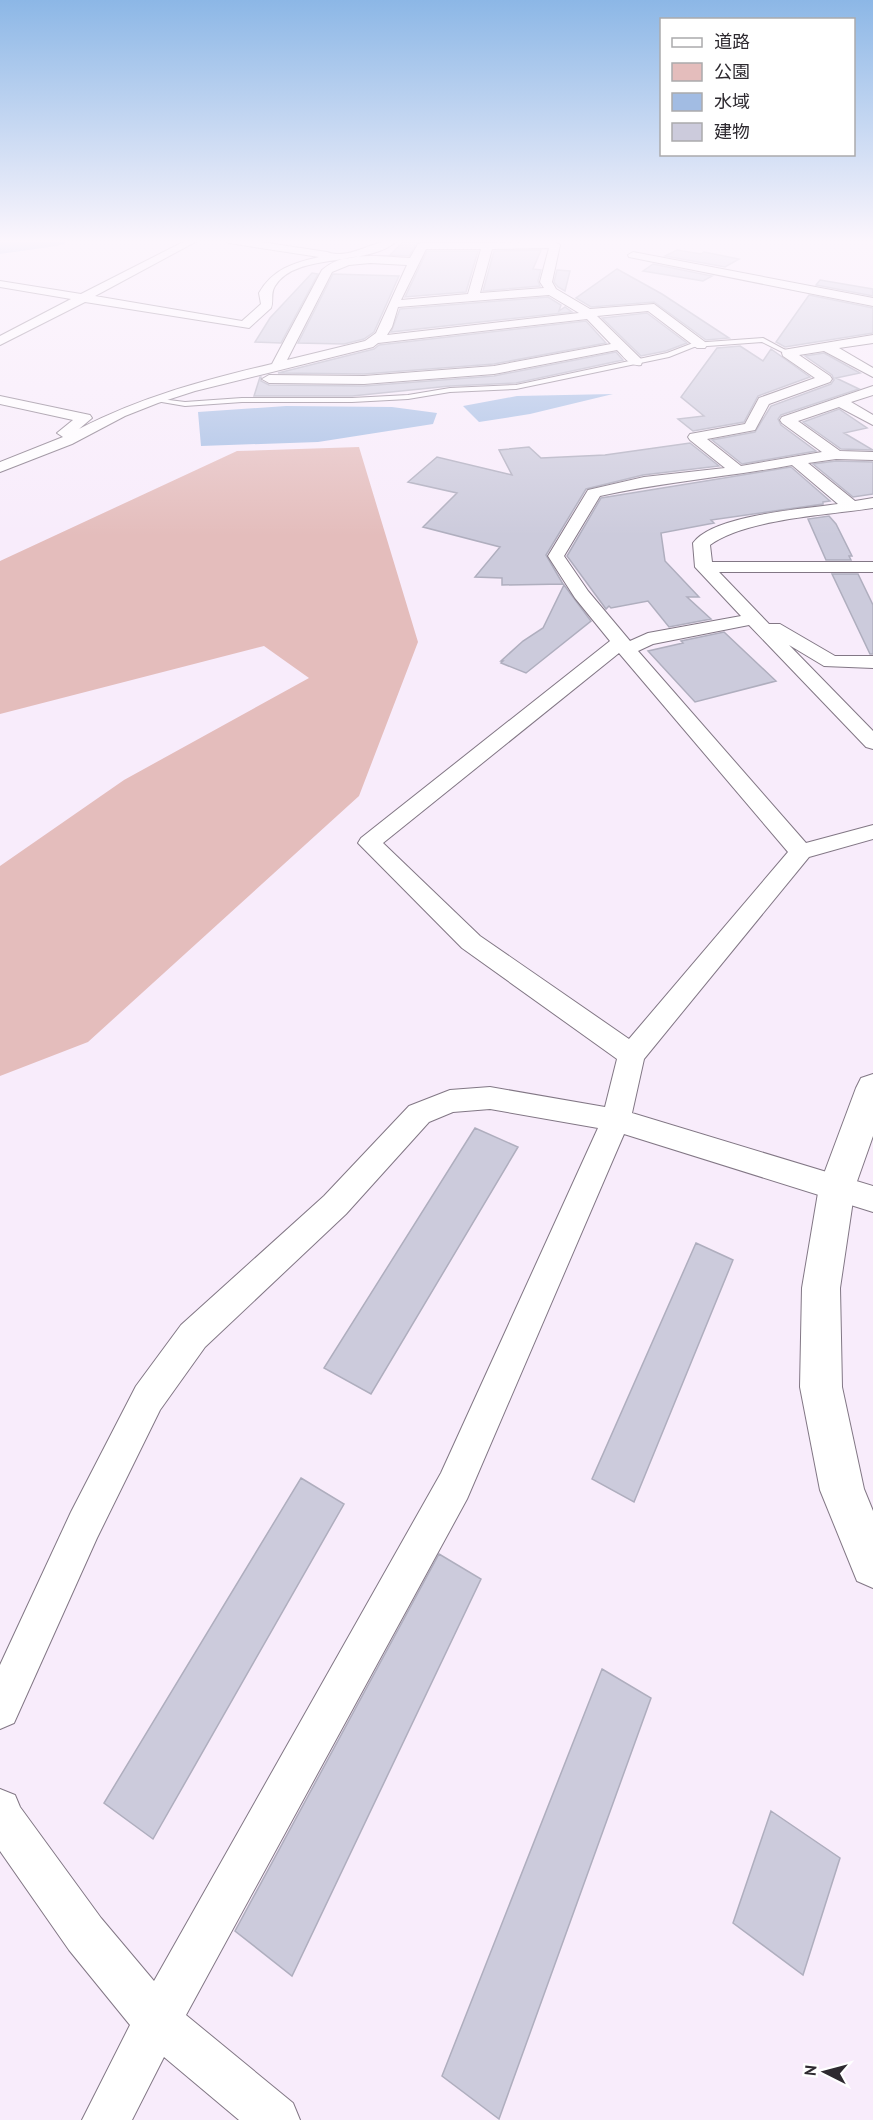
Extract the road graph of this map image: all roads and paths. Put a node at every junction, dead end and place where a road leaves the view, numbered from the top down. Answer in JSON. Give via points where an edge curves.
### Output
{"nodes":[{"id":1,"x":291,"y":339,"type":"edge"},
{"id":2,"x":384,"y":339,"type":"edge"},
{"id":3,"x":612,"y":339,"type":"edge"},
{"id":4,"x":693,"y":339,"type":"edge"},
{"id":5,"x":873,"y":339,"type":"edge"},
{"id":6,"x":375,"y":340,"type":"joint"},
{"id":7,"x":701,"y":345,"type":"junction"},
{"id":8,"x":619,"y":346,"type":"junction"},
{"id":9,"x":827,"y":347,"type":"junction"},
{"id":10,"x":788,"y":353,"type":"junction"},
{"id":11,"x":636,"y":362,"type":"junction"},
{"id":12,"x":276,"y":368,"type":"junction"},
{"id":13,"x":873,"y":373,"type":"edge"},
{"id":14,"x":234,"y":379,"type":"junction"},
{"id":15,"x":873,"y":390,"type":"edge"},
{"id":16,"x":0,"y":400,"type":"edge"},
{"id":17,"x":153,"y":400,"type":"junction"},
{"id":18,"x":841,"y":402,"type":"junction"},
{"id":19,"x":873,"y":421,"type":"edge"},
{"id":20,"x":36,"y":453,"type":"junction"},
{"id":21,"x":836,"y":455,"type":"junction"},
{"id":22,"x":873,"y":456,"type":"edge"},
{"id":23,"x":795,"y":460,"type":"junction"},
{"id":24,"x":0,"y":467,"type":"edge"},
{"id":25,"x":738,"y":471,"type":"junction"},
{"id":26,"x":873,"y":503,"type":"edge"},
{"id":27,"x":852,"y":506,"type":"junction"},
{"id":28,"x":704,"y":567,"type":"junction"},
{"id":29,"x":873,"y":567,"type":"edge"},
{"id":30,"x":747,"y":614,"type":"junction"},
{"id":31,"x":624,"y":646,"type":"junction"},
{"id":32,"x":873,"y":662,"type":"edge"},
{"id":33,"x":873,"y":743,"type":"edge"},
{"id":34,"x":873,"y":832,"type":"edge"},
{"id":35,"x":801,"y":852,"type":"junction"},
{"id":36,"x":631,"y":1055,"type":"junction"},
{"id":37,"x":873,"y":1088,"type":"edge"},
{"id":38,"x":616,"y":1120,"type":"junction"},
{"id":39,"x":855,"y":1193,"type":"edge"},
{"id":40,"x":873,"y":1564,"type":"edge"},
{"id":41,"x":0,"y":1709,"type":"edge"},
{"id":42,"x":0,"y":1810,"type":"edge"},
{"id":43,"x":157,"y":2021,"type":"junction"},
{"id":44,"x":106,"y":2120,"type":"edge"},
{"id":45,"x":276,"y":2120,"type":"edge"}],
"edges":[{"from":1,"to":12,"type":"street"},
{"from":2,"to":6,"type":"street"},
{"from":3,"to":8,"type":"street"},
{"from":4,"to":7,"type":"street"},
{"from":5,"to":9,"type":"street"},
{"from":6,"to":12,"type":"street"},
{"from":7,"to":10,"type":"lane","via":[[763,340]]},
{"from":7,"to":11,"type":"lane"},
{"from":8,"to":11,"type":"street"},
{"from":8,"to":14,"type":"street","via":[[494,370],[364,381]]},
{"from":9,"to":10,"type":"street"},
{"from":9,"to":13,"type":"street"},
{"from":10,"to":25,"type":"street","via":[[825,379],[764,401],[750,428],[695,437]]},
{"from":11,"to":17,"type":"lane","via":[[516,387],[450,390],[408,397],[185,404]]},
{"from":12,"to":14,"type":"street"},
{"from":14,"to":17,"type":"street"},
{"from":15,"to":18,"type":"street"},
{"from":16,"to":20,"type":"street","via":[[85,418]]},
{"from":17,"to":20,"type":"street"},
{"from":18,"to":19,"type":"street"},
{"from":18,"to":21,"type":"street","via":[[787,420]]},
{"from":20,"to":24,"type":"street"},
{"from":21,"to":22,"type":"street"},
{"from":21,"to":23,"type":"street"},
{"from":23,"to":25,"type":"street"},
{"from":23,"to":27,"type":"street"},
{"from":25,"to":31,"type":"street","via":[[644,482],[594,494],[556,556]]},
{"from":26,"to":27,"type":"street"},
{"from":27,"to":28,"type":"street","via":[[749,522],[718,531],[701,543]]},
{"from":28,"to":29,"type":"street"},
{"from":28,"to":30,"type":"street"},
{"from":30,"to":31,"type":"street"},
{"from":30,"to":32,"type":"street","via":[[831,662]]},
{"from":30,"to":33,"type":"street"},
{"from":31,"to":35,"type":"street"},
{"from":31,"to":36,"type":"street","via":[[369,843],[471,942]]},
{"from":34,"to":35,"type":"street"},
{"from":35,"to":36,"type":"street"},
{"from":36,"to":38,"type":"street"},
{"from":37,"to":39,"type":"street"},
{"from":38,"to":39,"type":"street"},
{"from":38,"to":41,"type":"street","via":[[490,1098],[450,1101],[419,1114],[335,1204],[193,1336],[148,1398],[84,1525]]},
{"from":38,"to":43,"type":"street","via":[[454,1486]]},
{"from":39,"to":40,"type":"street","via":[[821,1288],[821,1387],[842,1490]]},
{"from":42,"to":43,"type":"street","via":[[85,1934]]},
{"from":43,"to":44,"type":"street"},
{"from":43,"to":45,"type":"street"}]}
